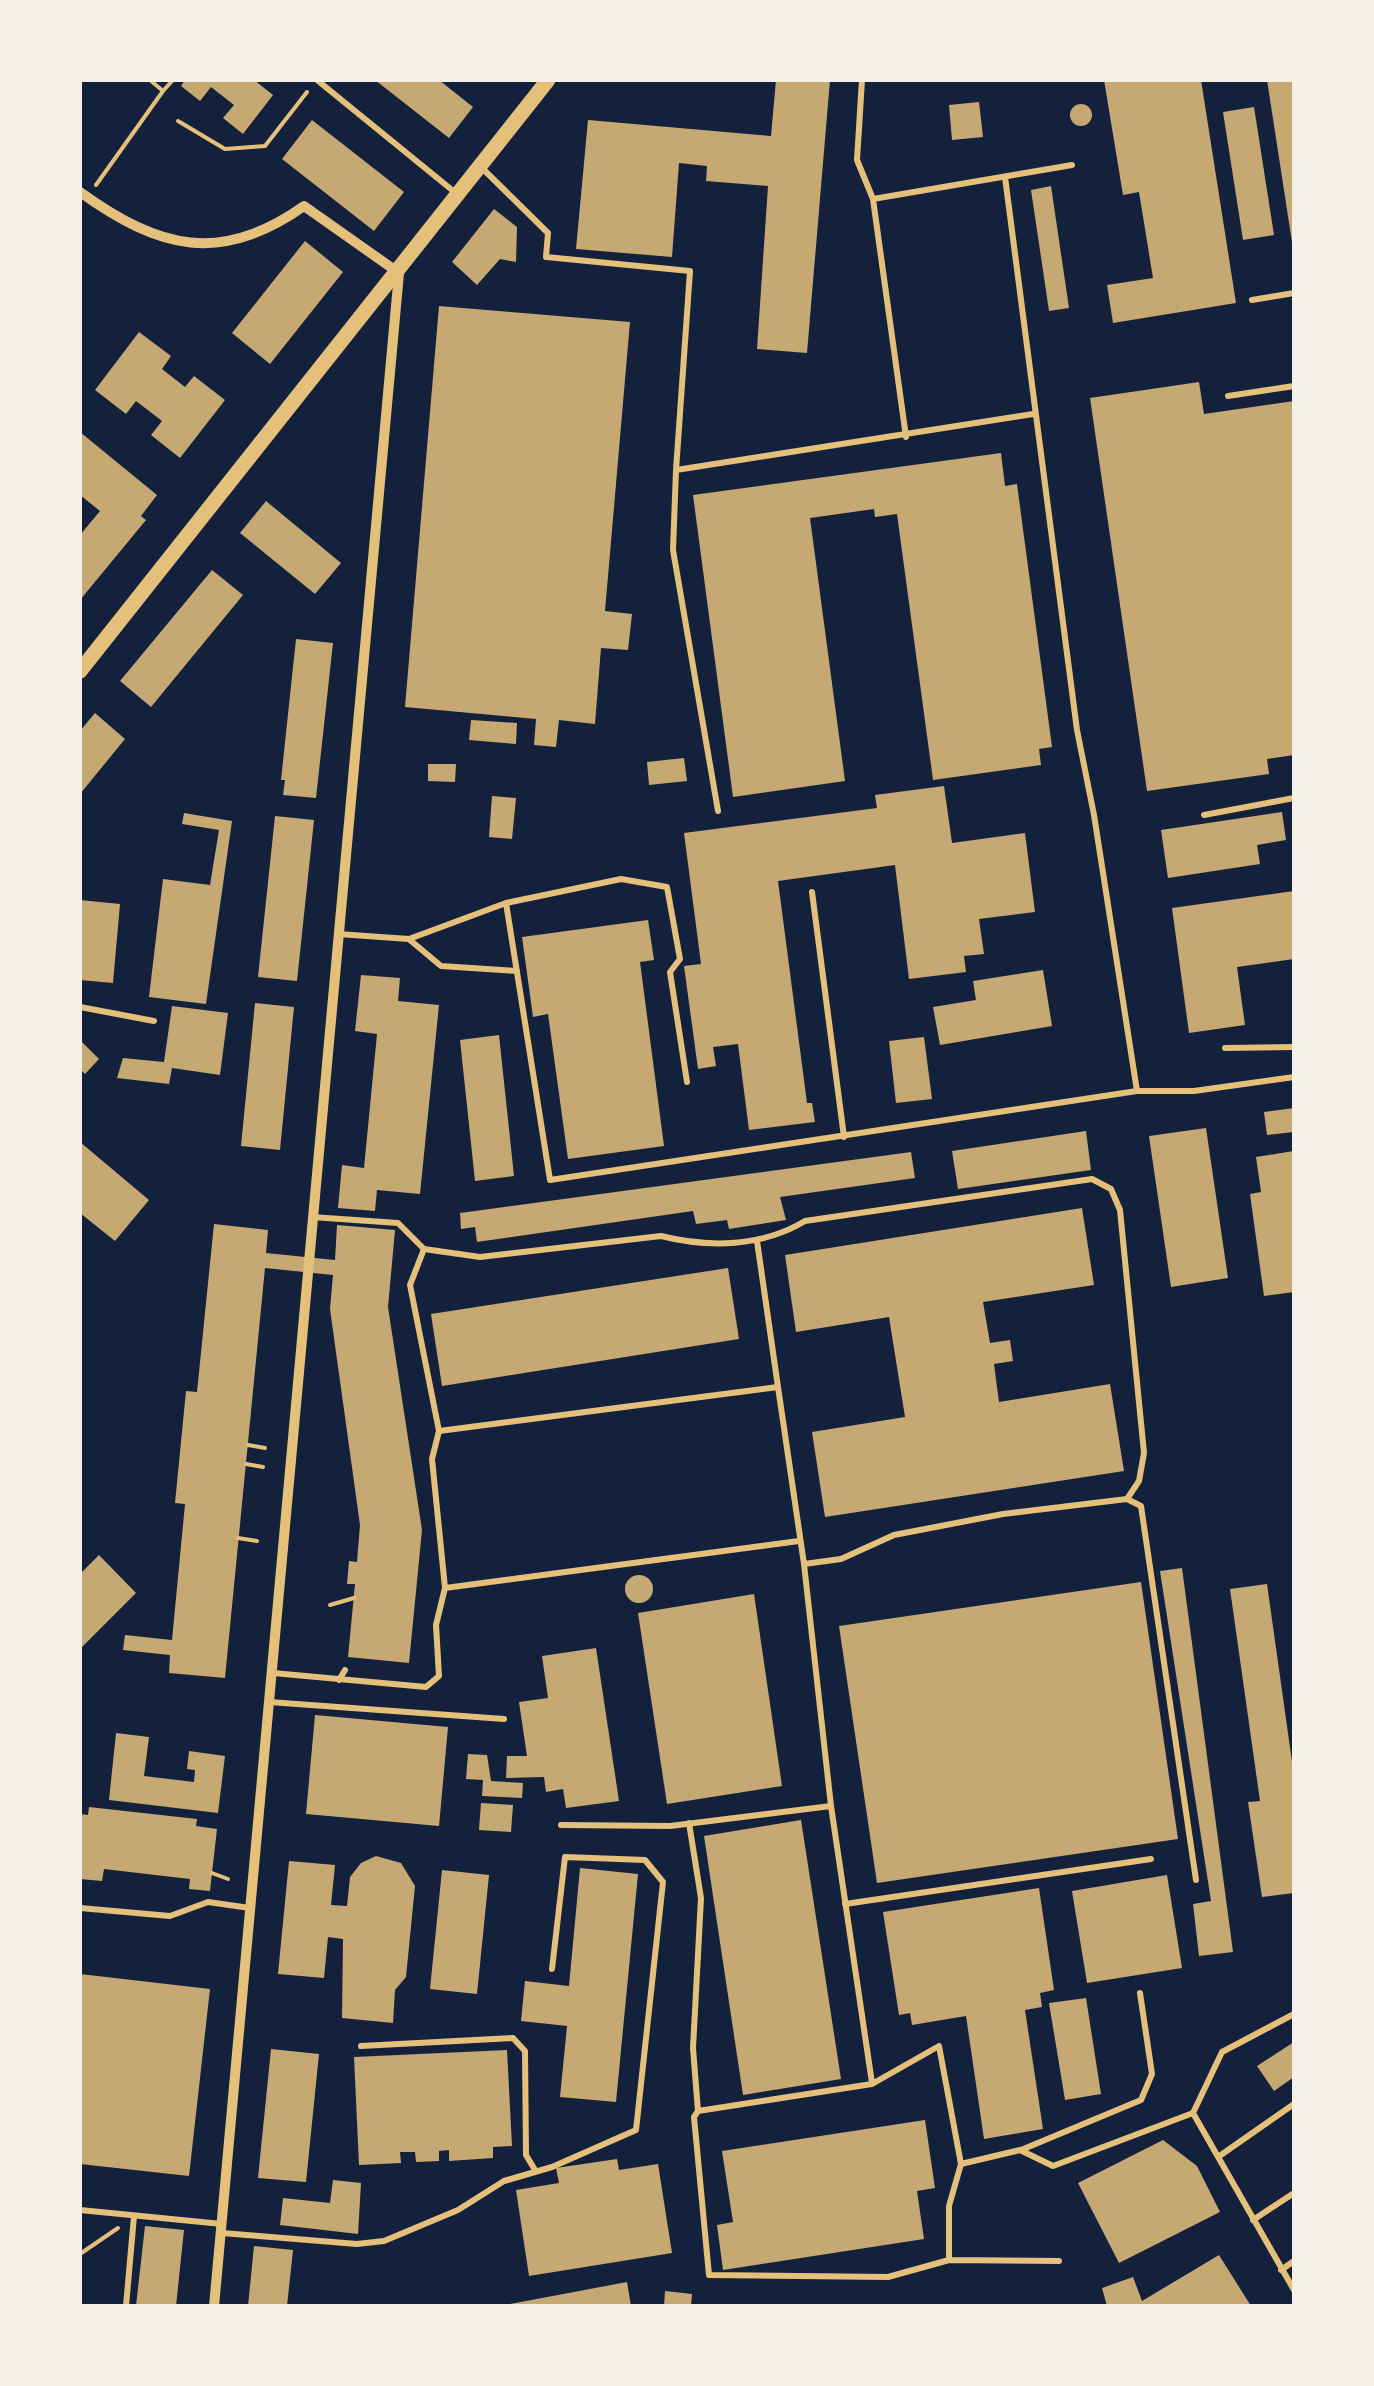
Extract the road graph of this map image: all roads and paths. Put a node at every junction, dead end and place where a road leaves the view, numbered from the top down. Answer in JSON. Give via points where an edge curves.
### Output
{"nodes":[{"id":1,"x":150,"y":80,"type":"edge"},
{"id":2,"x":174,"y":80,"type":"edge"},
{"id":3,"x":317,"y":80,"type":"edge"},
{"id":4,"x":547,"y":80,"type":"edge"},
{"id":5,"x":862,"y":80,"type":"edge"},
{"id":6,"x":163,"y":91,"type":"junction"},
{"id":7,"x":178,"y":121,"type":"dead end"},
{"id":8,"x":1072,"y":165,"type":"dead end"},
{"id":9,"x":480,"y":166,"type":"junction"},
{"id":10,"x":1005,"y":177,"type":"junction"},
{"id":11,"x":83,"y":195,"type":"edge"},
{"id":12,"x":458,"y":195,"type":"junction"},
{"id":13,"x":873,"y":199,"type":"junction"},
{"id":14,"x":399,"y":273,"type":"junction"},
{"id":15,"x":1294,"y":294,"type":"edge"},
{"id":16,"x":1252,"y":300,"type":"dead end"},
{"id":17,"x":1294,"y":386,"type":"edge"},
{"id":18,"x":1228,"y":396,"type":"dead end"},
{"id":19,"x":1033,"y":414,"type":"junction"},
{"id":20,"x":906,"y":436,"type":"junction"},
{"id":21,"x":676,"y":470,"type":"junction"},
{"id":22,"x":80,"y":671,"type":"edge"},
{"id":23,"x":1294,"y":798,"type":"edge"},
{"id":24,"x":718,"y":811,"type":"dead end"},
{"id":25,"x":1204,"y":815,"type":"dead end"},
{"id":26,"x":812,"y":892,"type":"dead end"},
{"id":27,"x":506,"y":903,"type":"junction"},
{"id":28,"x":336,"y":933,"type":"junction"},
{"id":29,"x":409,"y":939,"type":"junction"},
{"id":30,"x":517,"y":971,"type":"junction"},
{"id":31,"x":80,"y":1007,"type":"edge"},
{"id":32,"x":154,"y":1020,"type":"dead end"},
{"id":33,"x":1294,"y":1046,"type":"edge"},
{"id":34,"x":1224,"y":1048,"type":"dead end"},
{"id":35,"x":1294,"y":1077,"type":"edge"},
{"id":36,"x":687,"y":1082,"type":"dead end"},
{"id":37,"x":1136,"y":1090,"type":"junction"},
{"id":38,"x":844,"y":1137,"type":"junction"},
{"id":39,"x":310,"y":1218,"type":"junction"},
{"id":40,"x":757,"y":1241,"type":"junction"},
{"id":41,"x":424,"y":1249,"type":"junction"},
{"id":42,"x":778,"y":1386,"type":"junction"},
{"id":43,"x":438,"y":1431,"type":"junction"},
{"id":44,"x":248,"y":1445,"type":"dead end"},
{"id":45,"x":265,"y":1448,"type":"dead end"},
{"id":46,"x":246,"y":1464,"type":"dead end"},
{"id":47,"x":263,"y":1468,"type":"dead end"},
{"id":48,"x":1128,"y":1499,"type":"junction"},
{"id":49,"x":238,"y":1538,"type":"dead end"},
{"id":50,"x":257,"y":1541,"type":"dead end"},
{"id":51,"x":799,"y":1541,"type":"junction"},
{"id":52,"x":804,"y":1564,"type":"junction"},
{"id":53,"x":445,"y":1588,"type":"junction"},
{"id":54,"x":354,"y":1598,"type":"dead end"},
{"id":55,"x":330,"y":1605,"type":"dead end"},
{"id":56,"x":345,"y":1670,"type":"dead end"},
{"id":57,"x":273,"y":1673,"type":"junction"},
{"id":58,"x":339,"y":1680,"type":"junction"},
{"id":59,"x":269,"y":1702,"type":"junction"},
{"id":60,"x":504,"y":1719,"type":"dead end"},
{"id":61,"x":831,"y":1806,"type":"junction"},
{"id":62,"x":689,"y":1823,"type":"junction"},
{"id":63,"x":561,"y":1825,"type":"dead end"},
{"id":64,"x":1152,"y":1859,"type":"dead end"},
{"id":65,"x":212,"y":1872,"type":"dead end"},
{"id":66,"x":228,"y":1879,"type":"dead end"},
{"id":67,"x":1196,"y":1880,"type":"dead end"},
{"id":68,"x":845,"y":1904,"type":"junction"},
{"id":69,"x":80,"y":1908,"type":"edge"},
{"id":70,"x":250,"y":1908,"type":"junction"},
{"id":71,"x":552,"y":1969,"type":"dead end"},
{"id":72,"x":1140,"y":1993,"type":"dead end"},
{"id":73,"x":1294,"y":2014,"type":"edge"},
{"id":74,"x":361,"y":2046,"type":"dead end"},
{"id":75,"x":872,"y":2084,"type":"junction"},
{"id":76,"x":1294,"y":2104,"type":"edge"},
{"id":77,"x":698,"y":2111,"type":"junction"},
{"id":78,"x":1193,"y":2113,"type":"junction"},
{"id":79,"x":1020,"y":2150,"type":"junction"},
{"id":80,"x":1218,"y":2157,"type":"junction"},
{"id":81,"x":960,"y":2164,"type":"junction"},
{"id":82,"x":535,"y":2170,"type":"junction"},
{"id":83,"x":1294,"y":2193,"type":"edge"},
{"id":84,"x":80,"y":2210,"type":"edge"},
{"id":85,"x":134,"y":2216,"type":"junction"},
{"id":86,"x":1253,"y":2220,"type":"junction"},
{"id":87,"x":222,"y":2228,"type":"junction"},
{"id":88,"x":80,"y":2254,"type":"edge"},
{"id":89,"x":949,"y":2260,"type":"junction"},
{"id":90,"x":1294,"y":2260,"type":"edge"},
{"id":91,"x":1059,"y":2261,"type":"dead end"},
{"id":92,"x":1281,"y":2270,"type":"junction"},
{"id":93,"x":1294,"y":2290,"type":"edge"},
{"id":94,"x":126,"y":2306,"type":"edge"},
{"id":95,"x":214,"y":2306,"type":"edge"}],
"edges":[{"from":1,"to":6,"type":"path"},
{"from":2,"to":6,"type":"path"},
{"from":3,"to":7,"type":"path","via":[[265,146],[224,149]]},
{"from":3,"to":12,"type":"lane"},
{"from":4,"to":9,"type":"street"},
{"from":5,"to":13,"type":"lane","via":[[858,160]]},
{"from":6,"to":11,"type":"path"},
{"from":8,"to":10,"type":"lane"},
{"from":9,"to":12,"type":"street"},
{"from":9,"to":21,"type":"lane","via":[[548,233],[546,257],[690,271]]},
{"from":10,"to":13,"type":"lane"},
{"from":10,"to":19,"type":"lane"},
{"from":11,"to":14,"type":"street","via":[[172,243],[227,244],[273,228],[304,206]]},
{"from":12,"to":14,"type":"street"},
{"from":13,"to":20,"type":"lane"},
{"from":14,"to":22,"type":"street"},
{"from":14,"to":28,"type":"street"},
{"from":15,"to":16,"type":"lane"},
{"from":17,"to":18,"type":"lane"},
{"from":19,"to":20,"type":"lane"},
{"from":19,"to":37,"type":"lane"},
{"from":20,"to":21,"type":"lane"},
{"from":21,"to":24,"type":"lane","via":[[673,550]]},
{"from":23,"to":25,"type":"lane"},
{"from":26,"to":38,"type":"lane"},
{"from":27,"to":29,"type":"lane"},
{"from":27,"to":30,"type":"lane"},
{"from":27,"to":36,"type":"lane","via":[[621,880],[667,887],[680,960],[670,972]]},
{"from":28,"to":29,"type":"lane"},
{"from":28,"to":39,"type":"street"},
{"from":29,"to":30,"type":"lane","via":[[441,966]]},
{"from":30,"to":38,"type":"lane","via":[[550,1180]]},
{"from":31,"to":32,"type":"lane"},
{"from":33,"to":34,"type":"lane"},
{"from":35,"to":37,"type":"lane","via":[[1194,1091]]},
{"from":37,"to":38,"type":"lane"},
{"from":39,"to":41,"type":"lane","via":[[398,1224]]},
{"from":39,"to":57,"type":"street"},
{"from":40,"to":41,"type":"lane","via":[[690,1243],[662,1236],[480,1257]]},
{"from":40,"to":42,"type":"lane"},
{"from":40,"to":48,"type":"lane","via":[[805,1221],[996,1193],[1092,1180],[1111,1190],[1120,1210],[1144,1453]]},
{"from":41,"to":43,"type":"lane","via":[[410,1284]]},
{"from":42,"to":43,"type":"lane"},
{"from":42,"to":51,"type":"lane"},
{"from":43,"to":53,"type":"lane","via":[[432,1459]]},
{"from":44,"to":45,"type":"path"},
{"from":46,"to":47,"type":"path"},
{"from":48,"to":52,"type":"lane","via":[[894,1535],[841,1559]]},
{"from":48,"to":67,"type":"lane","via":[[1141,1506]]},
{"from":49,"to":50,"type":"path"},
{"from":51,"to":52,"type":"lane"},
{"from":51,"to":53,"type":"lane"},
{"from":52,"to":61,"type":"lane"},
{"from":53,"to":58,"type":"lane","via":[[436,1625],[439,1676],[426,1687]]},
{"from":54,"to":55,"type":"path"},
{"from":56,"to":58,"type":"lane"},
{"from":57,"to":58,"type":"lane"},
{"from":57,"to":59,"type":"street"},
{"from":59,"to":60,"type":"lane"},
{"from":59,"to":70,"type":"street"},
{"from":61,"to":62,"type":"lane"},
{"from":61,"to":68,"type":"lane"},
{"from":62,"to":63,"type":"lane"},
{"from":62,"to":77,"type":"lane","via":[[701,1898],[693,2048]]},
{"from":64,"to":68,"type":"lane"},
{"from":65,"to":66,"type":"path"},
{"from":68,"to":75,"type":"lane"},
{"from":69,"to":70,"type":"lane","via":[[170,1916],[208,1902]]},
{"from":70,"to":87,"type":"street"},
{"from":71,"to":82,"type":"lane","via":[[565,1857],[645,1860],[663,1882],[636,2130]]},
{"from":72,"to":79,"type":"lane","via":[[1152,2074],[1140,2100]]},
{"from":73,"to":78,"type":"lane","via":[[1222,2052]]},
{"from":74,"to":82,"type":"lane","via":[[513,2038],[525,2051],[526,2155]]},
{"from":75,"to":77,"type":"lane"},
{"from":75,"to":81,"type":"lane","via":[[939,2046]]},
{"from":76,"to":80,"type":"lane"},
{"from":77,"to":89,"type":"lane","via":[[709,2275],[888,2277]]},
{"from":78,"to":79,"type":"lane","via":[[1053,2166]]},
{"from":78,"to":80,"type":"lane"},
{"from":79,"to":81,"type":"lane"},
{"from":80,"to":86,"type":"lane"},
{"from":81,"to":89,"type":"lane","via":[[949,2206]]},
{"from":82,"to":87,"type":"lane","via":[[384,2241],[357,2244]]},
{"from":83,"to":86,"type":"lane"},
{"from":84,"to":85,"type":"lane"},
{"from":85,"to":87,"type":"lane"},
{"from":85,"to":88,"type":"path"},
{"from":85,"to":94,"type":"lane"},
{"from":86,"to":92,"type":"lane"},
{"from":87,"to":95,"type":"street"},
{"from":89,"to":91,"type":"lane"},
{"from":90,"to":92,"type":"lane"},
{"from":92,"to":93,"type":"lane"}]}
